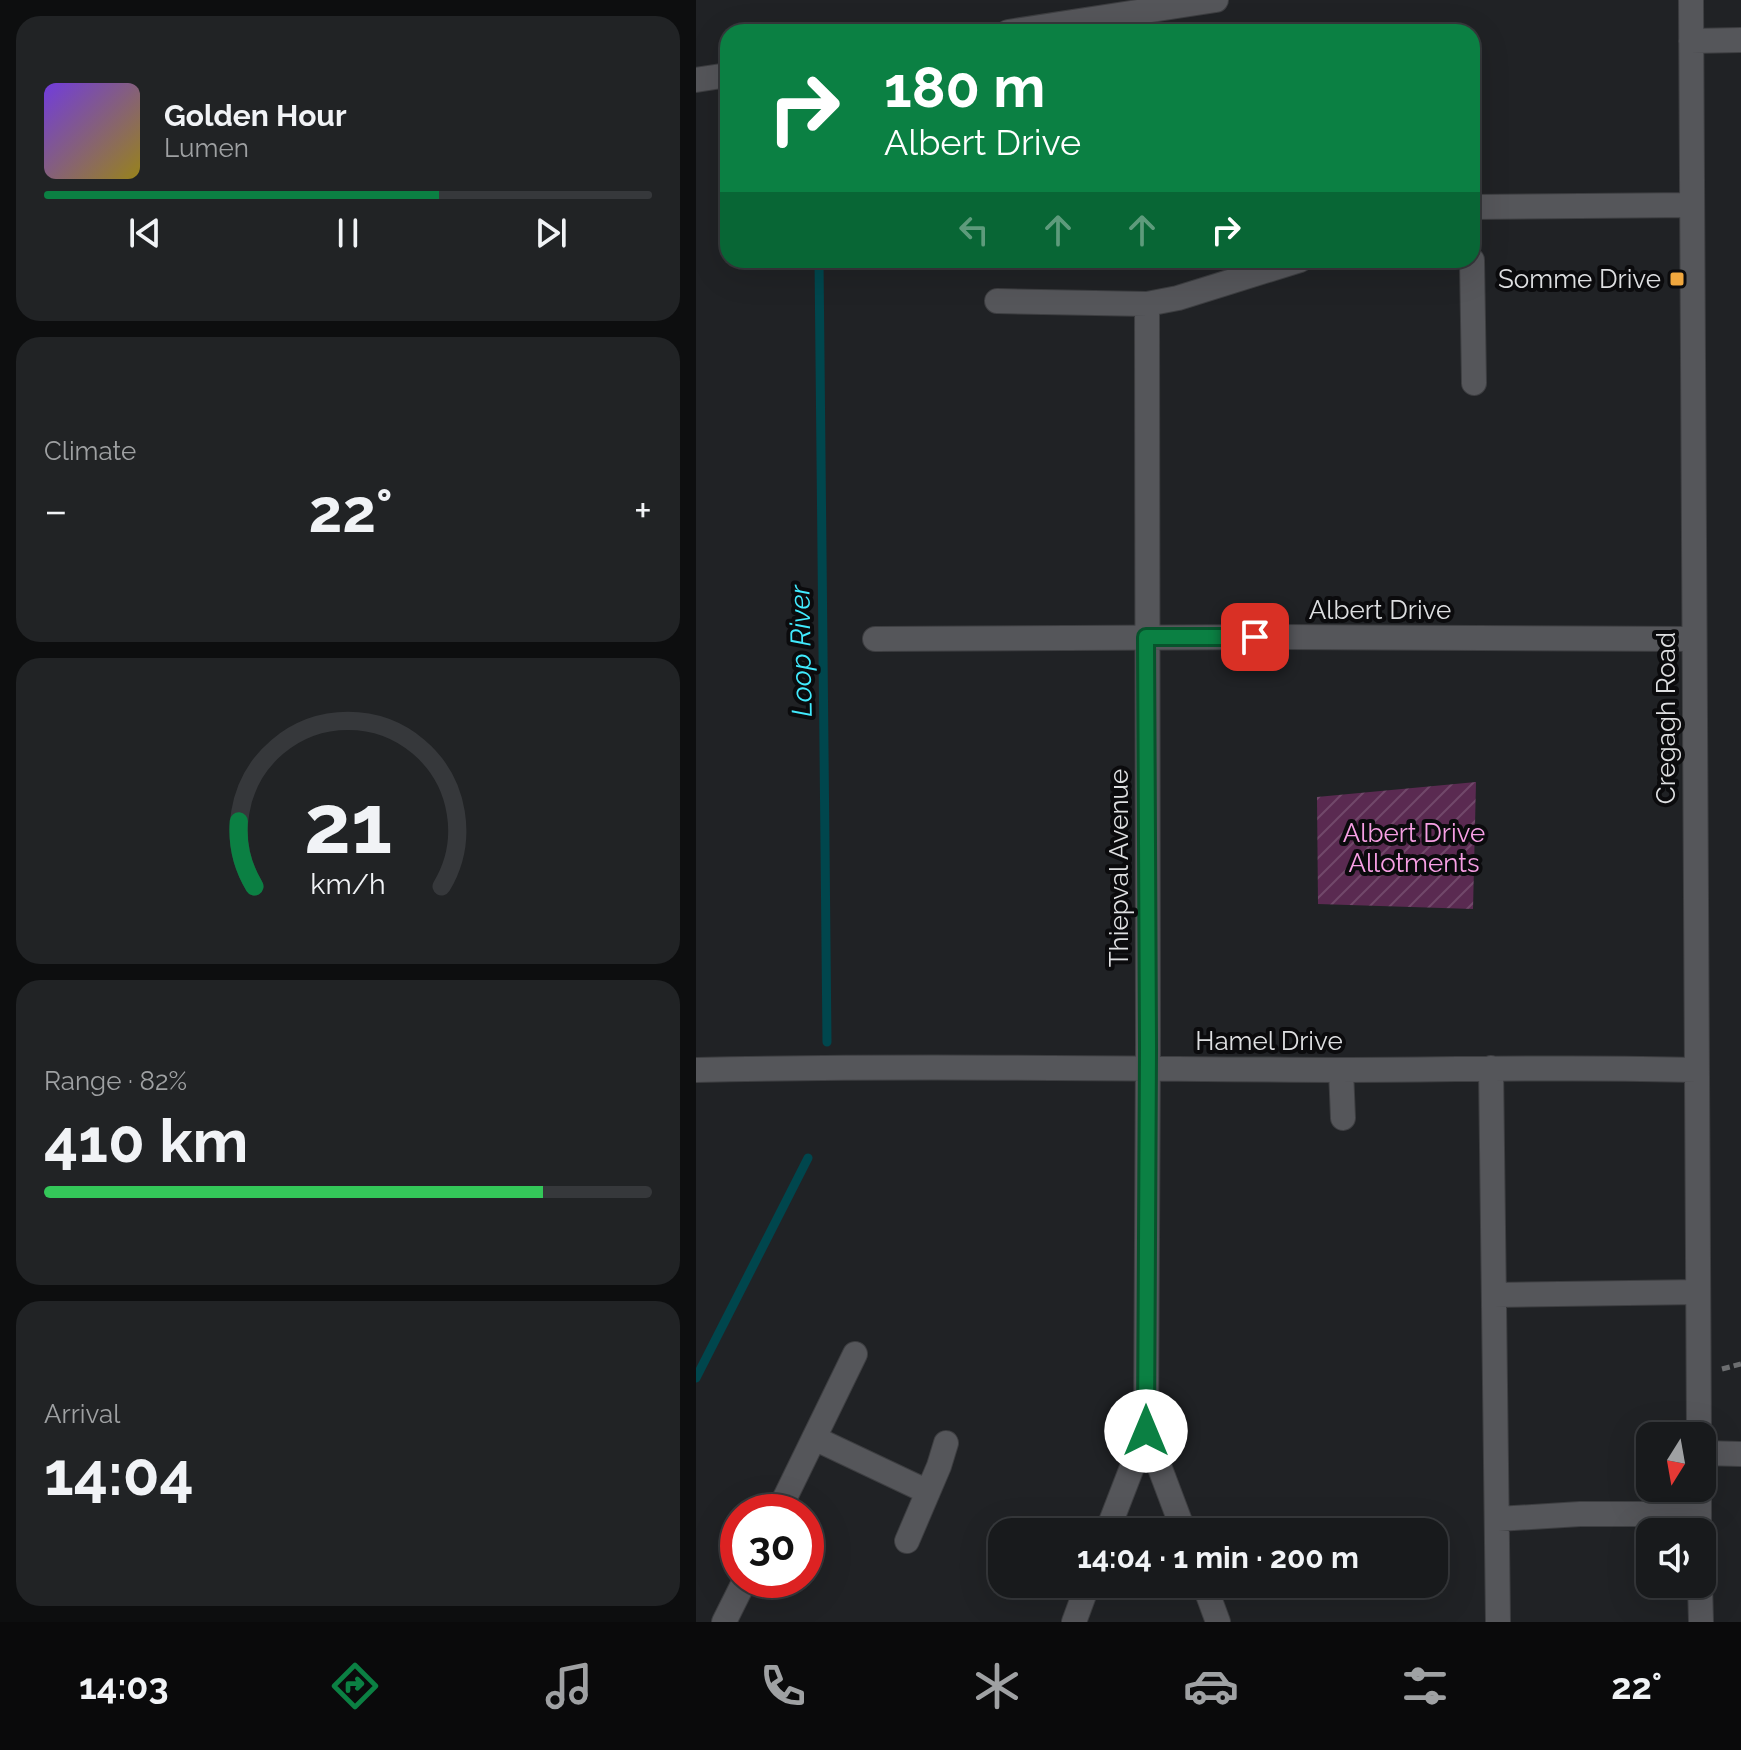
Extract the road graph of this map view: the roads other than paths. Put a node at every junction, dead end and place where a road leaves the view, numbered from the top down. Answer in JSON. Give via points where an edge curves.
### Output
{"nodes":[{"id":1,"x":1216,"y":0,"type":"edge"},
{"id":2,"x":1691,"y":0,"type":"edge"},
{"id":3,"x":1060,"y":24,"type":"edge"},
{"id":4,"x":1741,"y":40,"type":"edge"},
{"id":5,"x":1691,"y":41,"type":"junction"},
{"id":6,"x":720,"y":76,"type":"edge"},
{"id":7,"x":696,"y":80,"type":"edge"},
{"id":8,"x":1692,"y":205,"type":"junction"},
{"id":9,"x":1480,"y":207,"type":"edge"},
{"id":10,"x":1274,"y":268,"type":"edge"},
{"id":11,"x":1472,"y":268,"type":"edge"},
{"id":12,"x":997,"y":301,"type":"dead end"},
{"id":13,"x":1147,"y":304,"type":"junction"},
{"id":14,"x":1474,"y":383,"type":"dead end"},
{"id":15,"x":1146,"y":637,"type":"junction"},
{"id":16,"x":875,"y":639,"type":"dead end"},
{"id":17,"x":1693,"y":639,"type":"junction"},
{"id":18,"x":696,"y":1065,"type":"edge"},
{"id":19,"x":1148,"y":1068,"type":"junction"},
{"id":20,"x":1491,"y":1068,"type":"junction"},
{"id":21,"x":1341,"y":1070,"type":"junction"},
{"id":22,"x":1696,"y":1070,"type":"junction"},
{"id":23,"x":1343,"y":1118,"type":"dead end"},
{"id":24,"x":1698,"y":1292,"type":"junction"},
{"id":25,"x":1494,"y":1295,"type":"junction"},
{"id":26,"x":855,"y":1354,"type":"dead end"},
{"id":27,"x":1699,"y":1422,"type":"edge"},
{"id":28,"x":1146,"y":1431,"type":"junction"},
{"id":29,"x":814,"y":1438,"type":"junction"},
{"id":30,"x":946,"y":1443,"type":"dead end"},
{"id":31,"x":1716,"y":1453,"type":"edge"},
{"id":32,"x":1741,"y":1454,"type":"edge"},
{"id":33,"x":928,"y":1492,"type":"junction"},
{"id":34,"x":787,"y":1494,"type":"edge"},
{"id":35,"x":1112,"y":1518,"type":"edge"},
{"id":36,"x":1179,"y":1518,"type":"edge"},
{"id":37,"x":1636,"y":1518,"type":"edge"},
{"id":38,"x":1498,"y":1519,"type":"junction"},
{"id":39,"x":907,"y":1541,"type":"dead end"},
{"id":40,"x":736,"y":1598,"type":"edge"},
{"id":41,"x":1083,"y":1598,"type":"edge"},
{"id":42,"x":1209,"y":1598,"type":"edge"},
{"id":43,"x":1700,"y":1598,"type":"edge"},
{"id":44,"x":724,"y":1622,"type":"edge"},
{"id":45,"x":1074,"y":1622,"type":"edge"},
{"id":46,"x":1218,"y":1622,"type":"edge"},
{"id":47,"x":1498,"y":1622,"type":"edge"},
{"id":48,"x":1701,"y":1622,"type":"edge"}],
"edges":[{"from":1,"to":3,"type":"street"},
{"from":2,"to":5,"type":"street","name":"Cregagh Road"},
{"from":4,"to":5,"type":"street"},
{"from":5,"to":8,"type":"street","name":"Cregagh Road"},
{"from":6,"to":7,"type":"street"},
{"from":8,"to":9,"type":"street"},
{"from":8,"to":17,"type":"street","name":"Cregagh Road"},
{"from":10,"to":13,"type":"street"},
{"from":11,"to":14,"type":"street"},
{"from":12,"to":13,"type":"street"},
{"from":13,"to":15,"type":"street","name":"Thiepval Avenue"},
{"from":15,"to":16,"type":"street","name":"Albert Drive"},
{"from":15,"to":17,"type":"street","name":"Albert Drive"},
{"from":15,"to":19,"type":"street","name":"Thiepval Avenue"},
{"from":17,"to":22,"type":"street","name":"Cregagh Road"},
{"from":18,"to":19,"type":"street","name":"Hamel Drive"},
{"from":19,"to":21,"type":"street","name":"Hamel Drive"},
{"from":19,"to":28,"type":"street","name":"Thiepval Avenue"},
{"from":20,"to":21,"type":"street","name":"Hamel Drive"},
{"from":20,"to":22,"type":"street","name":"Hamel Drive"},
{"from":20,"to":25,"type":"street"},
{"from":21,"to":23,"type":"street"},
{"from":22,"to":24,"type":"street","name":"Cregagh Road"},
{"from":24,"to":25,"type":"street"},
{"from":24,"to":27,"type":"street","name":"Cregagh Road"},
{"from":25,"to":38,"type":"street"},
{"from":26,"to":29,"type":"street"},
{"from":28,"to":35,"type":"street"},
{"from":28,"to":36,"type":"street"},
{"from":29,"to":33,"type":"street"},
{"from":29,"to":34,"type":"street"},
{"from":30,"to":33,"type":"street"},
{"from":31,"to":32,"type":"street"},
{"from":33,"to":39,"type":"street"},
{"from":37,"to":38,"type":"street","via":[[1580,1514]]},
{"from":38,"to":47,"type":"street"},
{"from":40,"to":44,"type":"street"},
{"from":41,"to":45,"type":"street"},
{"from":42,"to":46,"type":"street"},
{"from":43,"to":48,"type":"street"}]}
